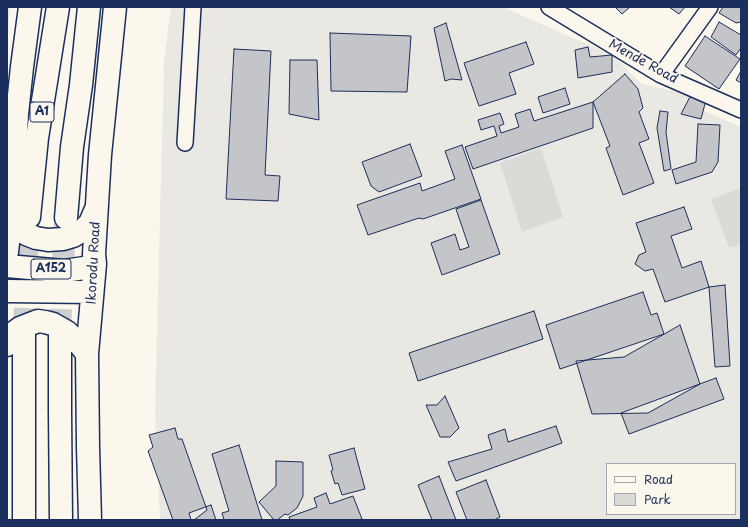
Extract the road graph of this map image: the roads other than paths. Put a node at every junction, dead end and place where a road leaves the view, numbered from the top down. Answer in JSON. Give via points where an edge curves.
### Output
{"nodes":[{"id":1,"x":30,"y":7,"type":"edge"},
{"id":2,"x":58,"y":7,"type":"edge"},
{"id":3,"x":89,"y":7,"type":"edge"},
{"id":4,"x":115,"y":7,"type":"edge"},
{"id":5,"x":193,"y":7,"type":"edge"},
{"id":6,"x":549,"y":7,"type":"edge"},
{"id":7,"x":710,"y":7,"type":"edge"},
{"id":8,"x":660,"y":75,"type":"junction"},
{"id":9,"x":741,"y":110,"type":"edge"},
{"id":10,"x":185,"y":143,"type":"dead end"},
{"id":11,"x":96,"y":209,"type":"junction"},
{"id":12,"x":16,"y":213,"type":"edge"},
{"id":13,"x":66,"y":218,"type":"tunnel mouth"},
{"id":14,"x":7,"y":252,"type":"edge"},
{"id":15,"x":95,"y":264,"type":"junction"},
{"id":16,"x":7,"y":266,"type":"edge"},
{"id":17,"x":7,"y":291,"type":"edge"},
{"id":18,"x":92,"y":292,"type":"junction"},
{"id":19,"x":24,"y":330,"type":"tunnel mouth"},
{"id":20,"x":60,"y":331,"type":"tunnel mouth"},
{"id":21,"x":7,"y":345,"type":"edge"},
{"id":22,"x":87,"y":354,"type":"junction"},
{"id":23,"x":24,"y":520,"type":"edge"},
{"id":24,"x":61,"y":520,"type":"edge"},
{"id":25,"x":90,"y":520,"type":"edge"}],
"edges":[{"from":1,"to":12,"type":"main road","via":[[17,114]]},
{"from":2,"to":12,"type":"main road","number":"A1","via":[[37,138]]},
{"from":3,"to":13,"type":"main road"},
{"from":4,"to":11,"type":"main road","name":"Ikorodu Road"},
{"from":5,"to":10,"type":"street"},
{"from":6,"to":8,"type":"street","name":"Mende Road"},
{"from":7,"to":8,"type":"street"},
{"from":8,"to":9,"type":"street","name":"Mende Road"},
{"from":11,"to":12,"type":"main road","via":[[90,223],[83,230],[63,239],[48,240],[26,234],[18,224]]},
{"from":11,"to":15,"type":"main road","name":"Ikorodu Road"},
{"from":12,"to":14,"type":"main road"},
{"from":15,"to":16,"type":"main road","number":"A152","via":[[64,271]]},
{"from":15,"to":18,"type":"main road","name":"Ikorodu Road"},
{"from":17,"to":18,"type":"main road","number":"A152"},
{"from":18,"to":22,"type":"main road","name":"Ikorodu Road"},
{"from":19,"to":23,"type":"main road"},
{"from":20,"to":24,"type":"main road"},
{"from":21,"to":22,"type":"main road","via":[[12,334],[20,328],[45,322],[67,332]]},
{"from":22,"to":25,"type":"main road","name":"Ikorodu Road"}]}
